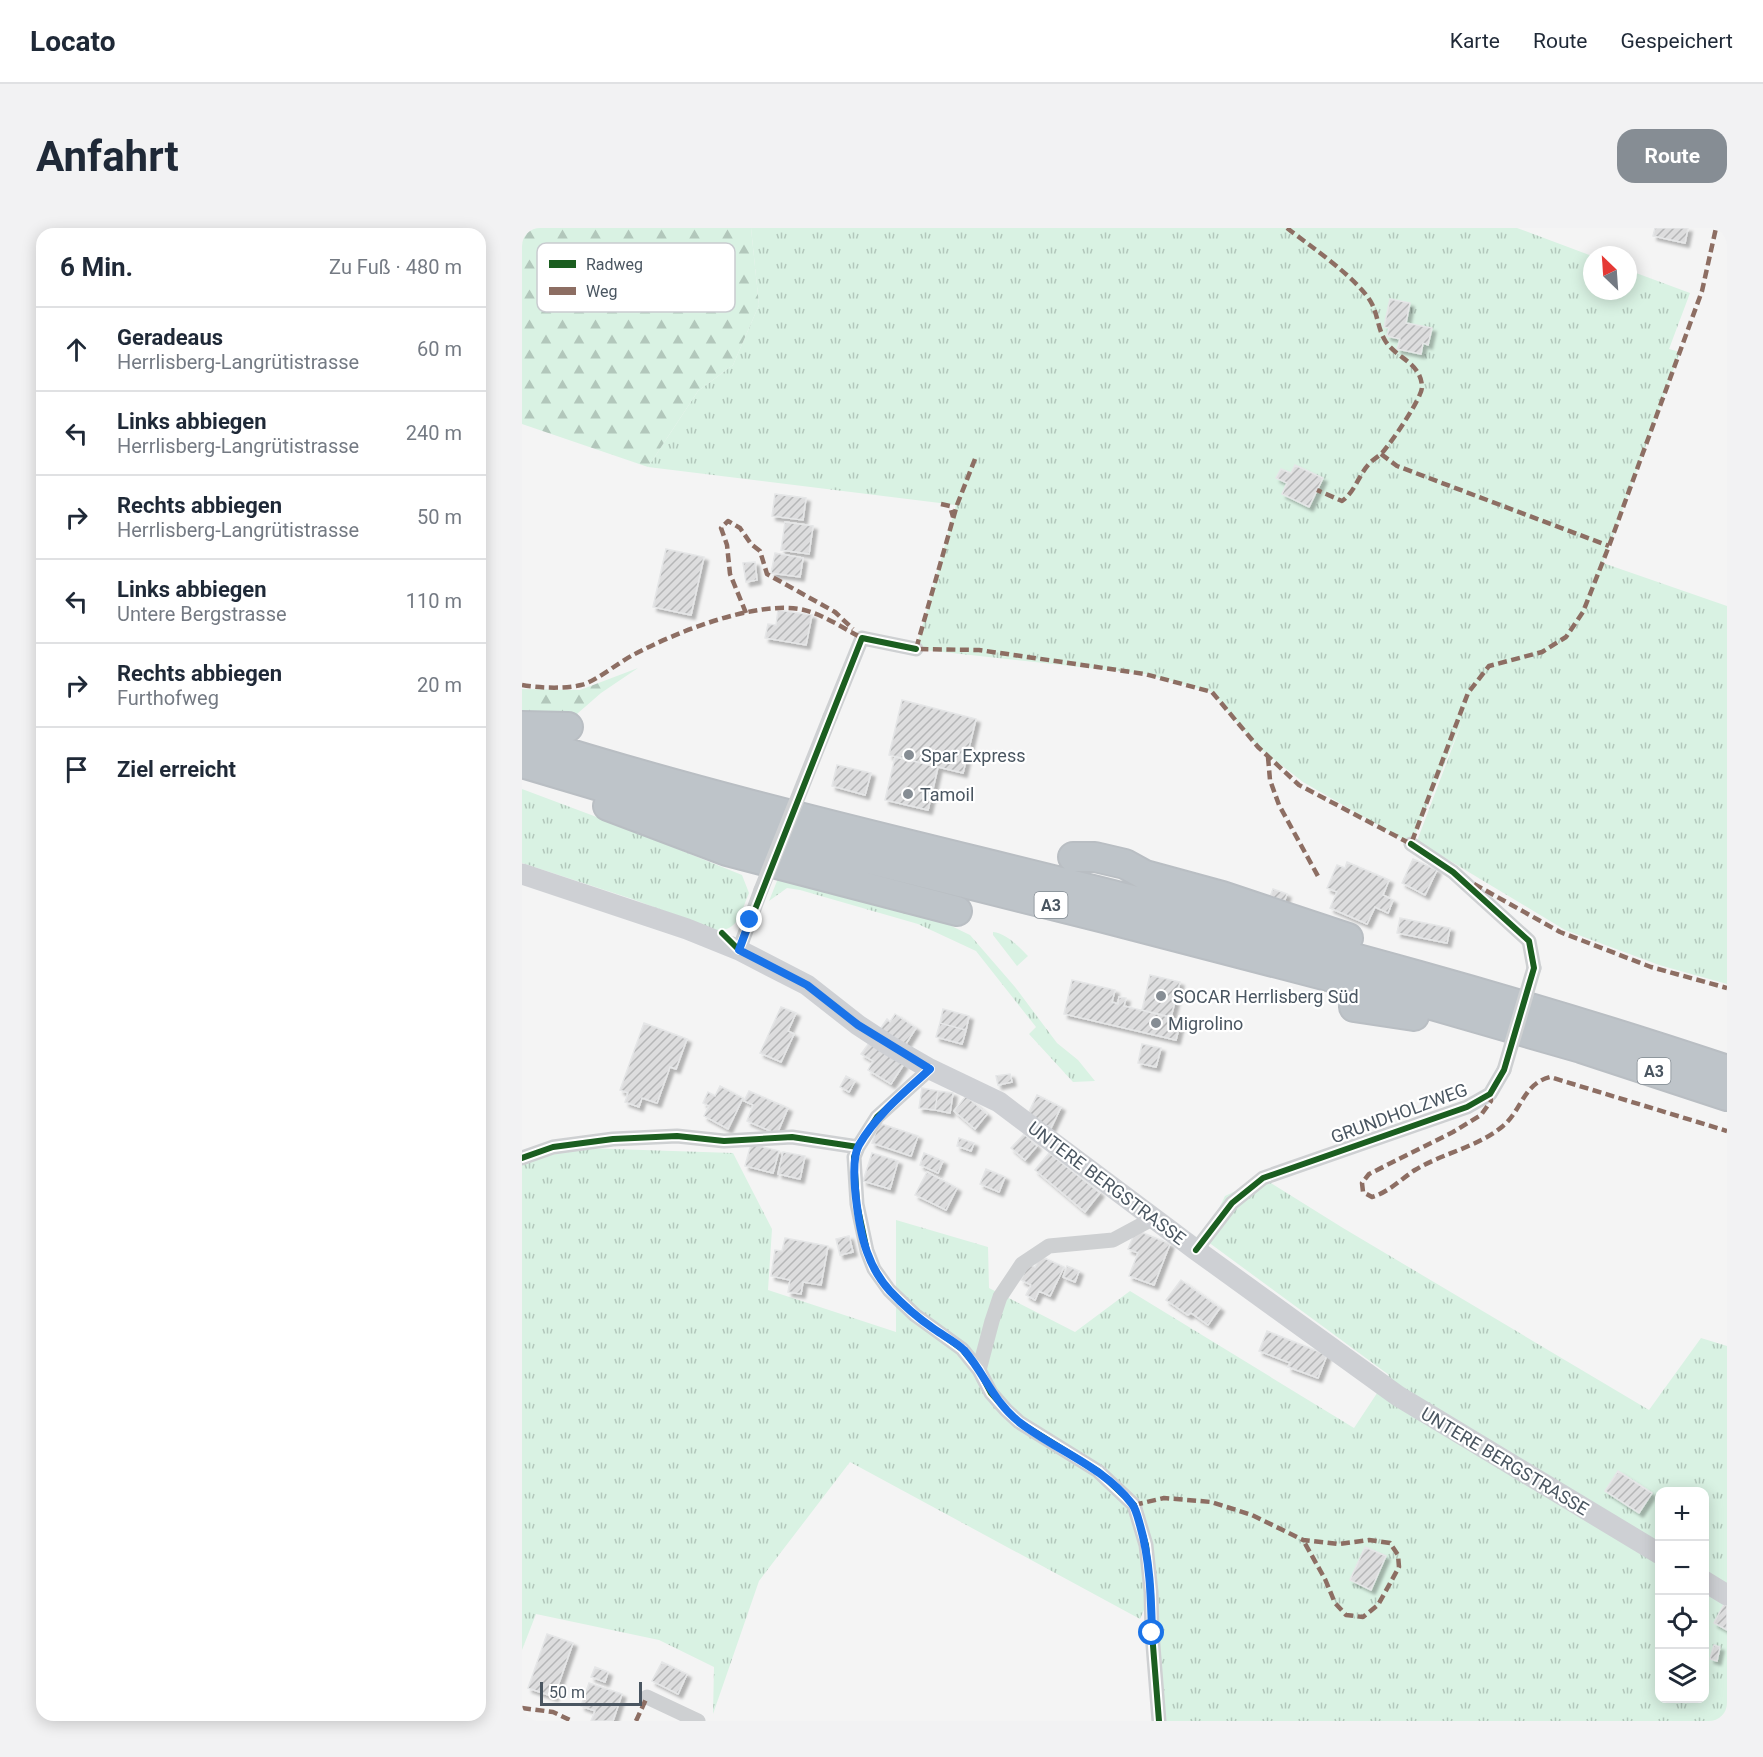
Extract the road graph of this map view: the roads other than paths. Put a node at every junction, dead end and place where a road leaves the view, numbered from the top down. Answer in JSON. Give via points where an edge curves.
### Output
{"nodes":[{"id":1,"x":916,"y":649,"type":"dead end"},
{"id":2,"x":522,"y":726,"type":"edge"},
{"id":3,"x":568,"y":727,"type":"dead end"},
{"id":4,"x":522,"y":739,"type":"edge"},
{"id":5,"x":522,"y":763,"type":"edge"},
{"id":6,"x":522,"y":772,"type":"edge"},
{"id":7,"x":1411,"y":844,"type":"dead end"},
{"id":8,"x":1073,"y":857,"type":"dead end"},
{"id":9,"x":522,"y":874,"type":"edge"},
{"id":10,"x":957,"y":911,"type":"dead end"},
{"id":11,"x":739,"y":950,"type":"junction"},
{"id":12,"x":1501,"y":999,"type":"junction"},
{"id":13,"x":1354,"y":1006,"type":"dead end"},
{"id":14,"x":1581,"y":1048,"type":"junction"},
{"id":15,"x":930,"y":1069,"type":"junction"},
{"id":16,"x":1727,"y":1070,"type":"edge"},
{"id":17,"x":1727,"y":1095,"type":"edge"},
{"id":18,"x":858,"y":1147,"type":"junction"},
{"id":19,"x":522,"y":1158,"type":"edge"},
{"id":20,"x":1154,"y":1218,"type":"junction"},
{"id":21,"x":1196,"y":1250,"type":"junction"},
{"id":22,"x":979,"y":1370,"type":"junction"},
{"id":23,"x":1655,"y":1552,"type":"edge"},
{"id":24,"x":1709,"y":1584,"type":"edge"},
{"id":25,"x":1727,"y":1595,"type":"edge"},
{"id":26,"x":647,"y":1697,"type":"dead end"},
{"id":27,"x":698,"y":1721,"type":"edge"},
{"id":28,"x":1159,"y":1721,"type":"edge"}],
"edges":[{"from":1,"to":11,"type":"street","bridge":true,"via":[[862,638]]},
{"from":2,"to":3,"type":"highway"},
{"from":4,"to":12,"type":"highway","number":"A3","via":[[716,796],[1268,935]]},
{"from":5,"to":14,"type":"highway","number":"A3","via":[[717,821],[1270,960]]},
{"from":6,"to":10,"type":"highway","via":[[727,851]]},
{"from":7,"to":21,"type":"street","name":"GRUNDHOLZWEG","bridge":true,"via":[[1453,872],[1529,941],[1534,968],[1504,1070],[1490,1094],[1467,1107],[1263,1178],[1232,1203]]},
{"from":8,"to":12,"type":"highway","via":[[1125,864],[1145,874],[1283,916]]},
{"from":9,"to":11,"type":"main road","name":"UNTERE BERGSTRASSE"},
{"from":11,"to":15,"type":"main road","name":"UNTERE BERGSTRASSE","via":[[807,985],[858,1025]]},
{"from":12,"to":16,"type":"highway","number":"A3"},
{"from":13,"to":14,"type":"highway"},
{"from":14,"to":17,"type":"highway","number":"A3"},
{"from":15,"to":18,"type":"street","via":[[877,1117]]},
{"from":15,"to":20,"type":"main road","name":"UNTERE BERGSTRASSE","via":[[999,1102]]},
{"from":18,"to":19,"type":"street","via":[[792,1137],[724,1141],[677,1136],[553,1147]]},
{"from":18,"to":22,"type":"street","via":[[854,1157],[857,1204],[874,1269],[889,1290],[915,1315],[962,1349]]},
{"from":20,"to":21,"type":"main road","name":"UNTERE BERGSTRASSE"},
{"from":20,"to":22,"type":"street","via":[[1113,1240],[1049,1246],[1022,1264],[1000,1297]]},
{"from":21,"to":23,"type":"main road","name":"UNTERE BERGSTRASSE","via":[[1398,1396]]},
{"from":22,"to":28,"type":"street","via":[[991,1393],[1019,1422],[1098,1471],[1134,1505],[1146,1545]]},
{"from":24,"to":25,"type":"main road"},
{"from":26,"to":27,"type":"street"}]}
